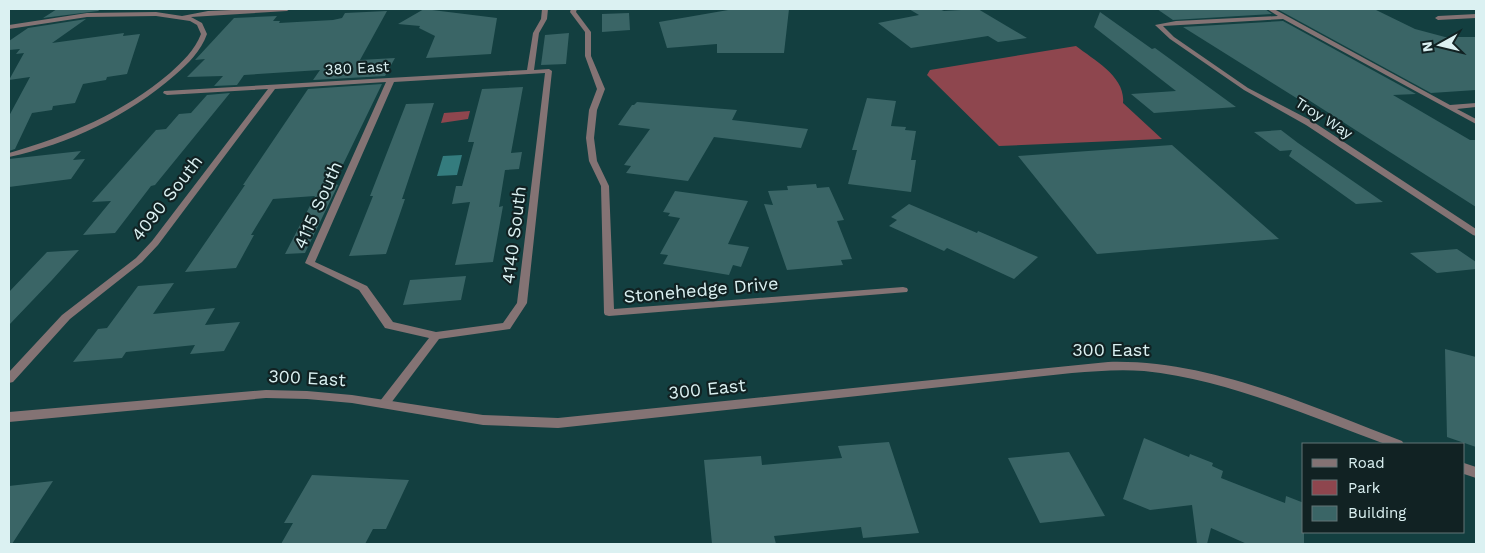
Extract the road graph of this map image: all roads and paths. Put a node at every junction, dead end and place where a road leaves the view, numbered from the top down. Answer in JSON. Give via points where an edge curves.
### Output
{"nodes":[{"id":1,"x":287,"y":9,"type":"edge"},
{"id":2,"x":545,"y":9,"type":"edge"},
{"id":3,"x":574,"y":9,"type":"edge"},
{"id":4,"x":1270,"y":9,"type":"edge"},
{"id":5,"x":1476,"y":16,"type":"edge"},
{"id":6,"x":182,"y":17,"type":"junction"},
{"id":7,"x":1283,"y":17,"type":"junction"},
{"id":8,"x":1438,"y":18,"type":"dead end"},
{"id":9,"x":9,"y":27,"type":"edge"},
{"id":10,"x":548,"y":71,"type":"joint"},
{"id":11,"x":530,"y":72,"type":"junction"},
{"id":12,"x":391,"y":80,"type":"junction"},
{"id":13,"x":273,"y":87,"type":"junction"},
{"id":14,"x":167,"y":93,"type":"dead end"},
{"id":15,"x":1476,"y":104,"type":"edge"},
{"id":16,"x":1448,"y":107,"type":"junction"},
{"id":17,"x":1476,"y":122,"type":"edge"},
{"id":18,"x":9,"y":155,"type":"edge"},
{"id":19,"x":1476,"y":233,"type":"edge"},
{"id":20,"x":903,"y":290,"type":"dead end"},
{"id":21,"x":436,"y":336,"type":"junction"},
{"id":22,"x":9,"y":379,"type":"edge"},
{"id":23,"x":384,"y":404,"type":"junction"},
{"id":24,"x":9,"y":417,"type":"edge"},
{"id":25,"x":1395,"y":443,"type":"edge"}],
"edges":[{"from":1,"to":6,"type":"street"},
{"from":2,"to":11,"type":"street","via":[[544,19],[536,33]]},
{"from":3,"to":20,"type":"street","name":"Stonehedge Drive","via":[[588,32],[588,56],[601,88],[593,110],[590,138],[593,161],[605,186],[609,313]]},
{"from":4,"to":7,"type":"street"},
{"from":5,"to":8,"type":"street"},
{"from":6,"to":9,"type":"street","via":[[128,13],[87,15]]},
{"from":6,"to":18,"type":"street","via":[[200,24],[203,40],[151,92],[130,107],[91,126]]},
{"from":7,"to":16,"type":"street"},
{"from":7,"to":19,"type":"street","name":"Troy Way","via":[[1158,26],[1246,89],[1309,123]]},
{"from":10,"to":11,"type":"street","name":"380 East"},
{"from":10,"to":21,"type":"street","name":"4140 South","via":[[522,303],[506,326]]},
{"from":11,"to":12,"type":"street","name":"380 East"},
{"from":12,"to":13,"type":"street","name":"380 East"},
{"from":12,"to":21,"type":"street","name":"4115 South","via":[[310,263],[363,288],[389,325]]},
{"from":13,"to":14,"type":"street","name":"380 East"},
{"from":13,"to":22,"type":"street","name":"4090 South","via":[[155,243],[139,260],[66,317]]},
{"from":15,"to":16,"type":"street"},
{"from":16,"to":17,"type":"street"},
{"from":21,"to":23,"type":"street"},
{"from":23,"to":24,"type":"street","name":"300 East","via":[[266,394]]},
{"from":23,"to":25,"type":"street","name":"300 East","via":[[483,420],[558,423],[1072,369],[1144,367],[1184,372],[1248,390]]}]}
